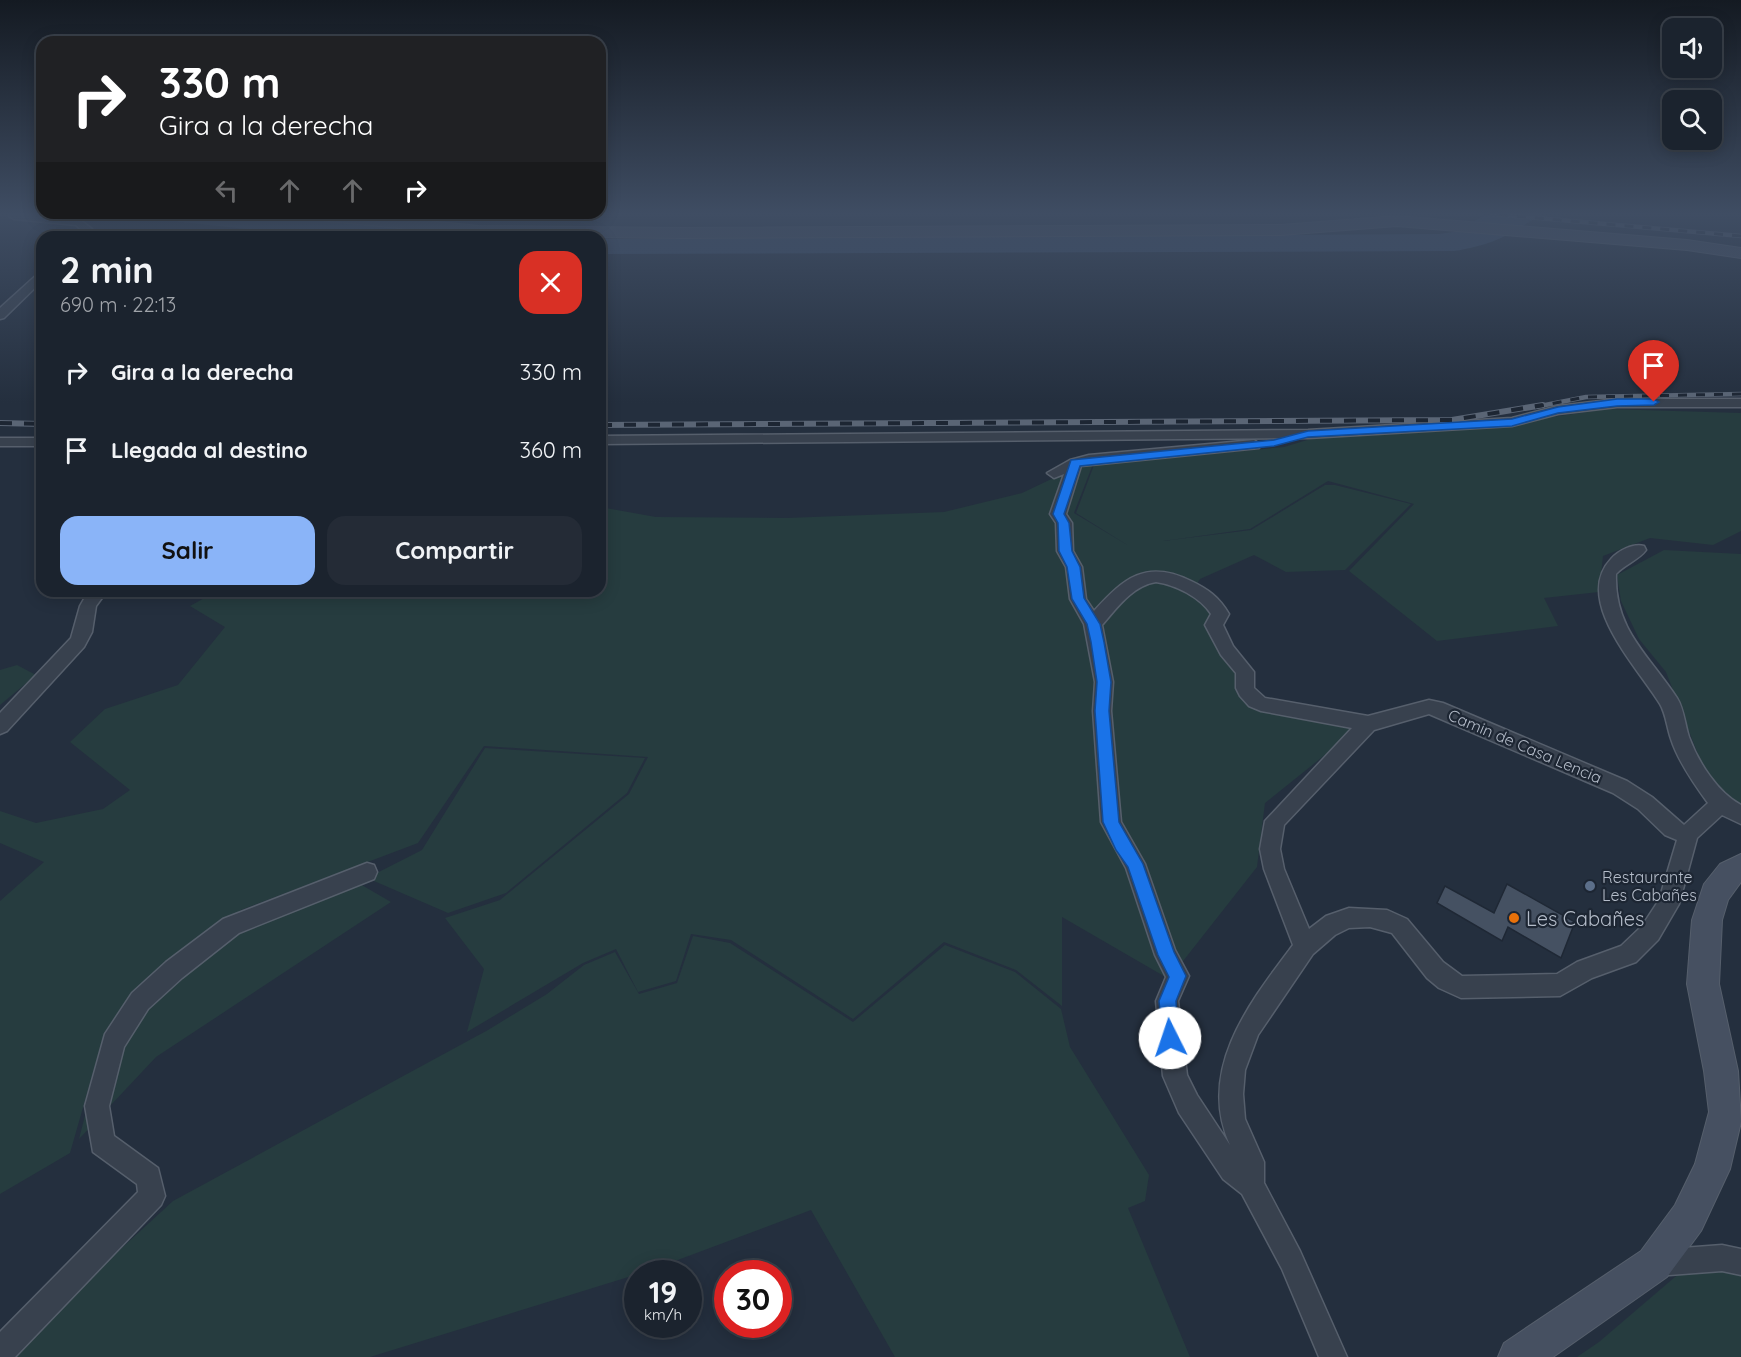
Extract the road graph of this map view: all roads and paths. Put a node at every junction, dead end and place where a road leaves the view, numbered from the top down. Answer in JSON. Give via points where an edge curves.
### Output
{"nodes":[{"id":1,"x":36,"y":280,"type":"edge"},
{"id":2,"x":0,"y":315,"type":"edge"},
{"id":3,"x":1741,"y":402,"type":"edge"},
{"id":4,"x":1308,"y":434,"type":"junction"},
{"id":5,"x":606,"y":440,"type":"edge"},
{"id":6,"x":0,"y":442,"type":"edge"},
{"id":7,"x":36,"y":442,"type":"edge"},
{"id":8,"x":1075,"y":463,"type":"junction"},
{"id":9,"x":1054,"y":473,"type":"dead end"},
{"id":10,"x":1638,"y":550,"type":"dead end"},
{"id":11,"x":94,"y":597,"type":"edge"},
{"id":12,"x":1093,"y":624,"type":"junction"},
{"id":13,"x":1368,"y":724,"type":"junction"},
{"id":14,"x":0,"y":725,"type":"edge"},
{"id":15,"x":1720,"y":804,"type":"junction"},
{"id":16,"x":1741,"y":815,"type":"edge"},
{"id":17,"x":1688,"y":835,"type":"junction"},
{"id":18,"x":1741,"y":867,"type":"edge"},
{"id":19,"x":367,"y":872,"type":"dead end"},
{"id":20,"x":1305,"y":947,"type":"junction"},
{"id":21,"x":1719,"y":1059,"type":"junction"},
{"id":22,"x":1741,"y":1090,"type":"edge"},
{"id":23,"x":1251,"y":1185,"type":"junction"},
{"id":24,"x":1741,"y":1262,"type":"edge"},
{"id":25,"x":1654,"y":1264,"type":"junction"},
{"id":26,"x":0,"y":1353,"type":"edge"},
{"id":27,"x":1333,"y":1357,"type":"edge"},
{"id":28,"x":1518,"y":1357,"type":"edge"}],
"edges":[{"from":1,"to":2,"type":"street"},
{"from":3,"to":4,"type":"street","via":[[1617,403],[1558,410],[1512,422]]},
{"from":4,"to":5,"type":"street"},
{"from":4,"to":8,"type":"street","via":[[1274,443]]},
{"from":6,"to":7,"type":"street"},
{"from":8,"to":9,"type":"street"},
{"from":8,"to":12,"type":"street","via":[[1059,514],[1064,523],[1065,551],[1074,567],[1078,599]]},
{"from":10,"to":15,"type":"street","via":[[1620,559],[1608,572],[1607,595],[1628,648],[1670,703],[1681,741]]},
{"from":11,"to":14,"type":"street","via":[[85,609],[83,632],[68,654]]},
{"from":12,"to":13,"type":"street","name":"Camin de Casa Lencia","via":[[1127,586],[1142,579],[1177,578],[1216,606],[1220,614],[1214,625],[1245,672],[1243,687],[1247,696],[1261,704]]},
{"from":12,"to":23,"type":"street","via":[[1104,682],[1102,711],[1111,822],[1135,864],[1166,955],[1178,976],[1167,1001],[1175,1076],[1188,1104],[1232,1170]]},
{"from":13,"to":17,"type":"street","name":"Camin de Casa Lencia","via":[[1429,707],[1443,710],[1620,787],[1645,803],[1672,829]]},
{"from":13,"to":20,"type":"street","via":[[1275,821],[1269,849]]},
{"from":15,"to":16,"type":"street"},
{"from":15,"to":17,"type":"street"},
{"from":17,"to":20,"type":"street","via":[[1668,904],[1650,933],[1628,954],[1585,970],[1560,985],[1461,987],[1447,982],[1436,974],[1399,923],[1383,917],[1334,920]]},
{"from":18,"to":21,"type":"street","via":[[1730,873],[1715,894],[1706,930],[1703,984]]},
{"from":19,"to":26,"type":"street","via":[[231,926],[140,1001],[113,1042],[97,1106],[102,1143],[149,1177],[152,1196]]},
{"from":20,"to":23,"type":"street","via":[[1248,1026],[1234,1062],[1229,1090],[1233,1123],[1251,1162]]},
{"from":21,"to":22,"type":"street"},
{"from":21,"to":25,"type":"street","via":[[1725,1112],[1712,1169],[1688,1218]]},
{"from":23,"to":27,"type":"street","via":[[1291,1260]]},
{"from":24,"to":25,"type":"street","via":[[1722,1258]]},
{"from":25,"to":28,"type":"street"}]}
